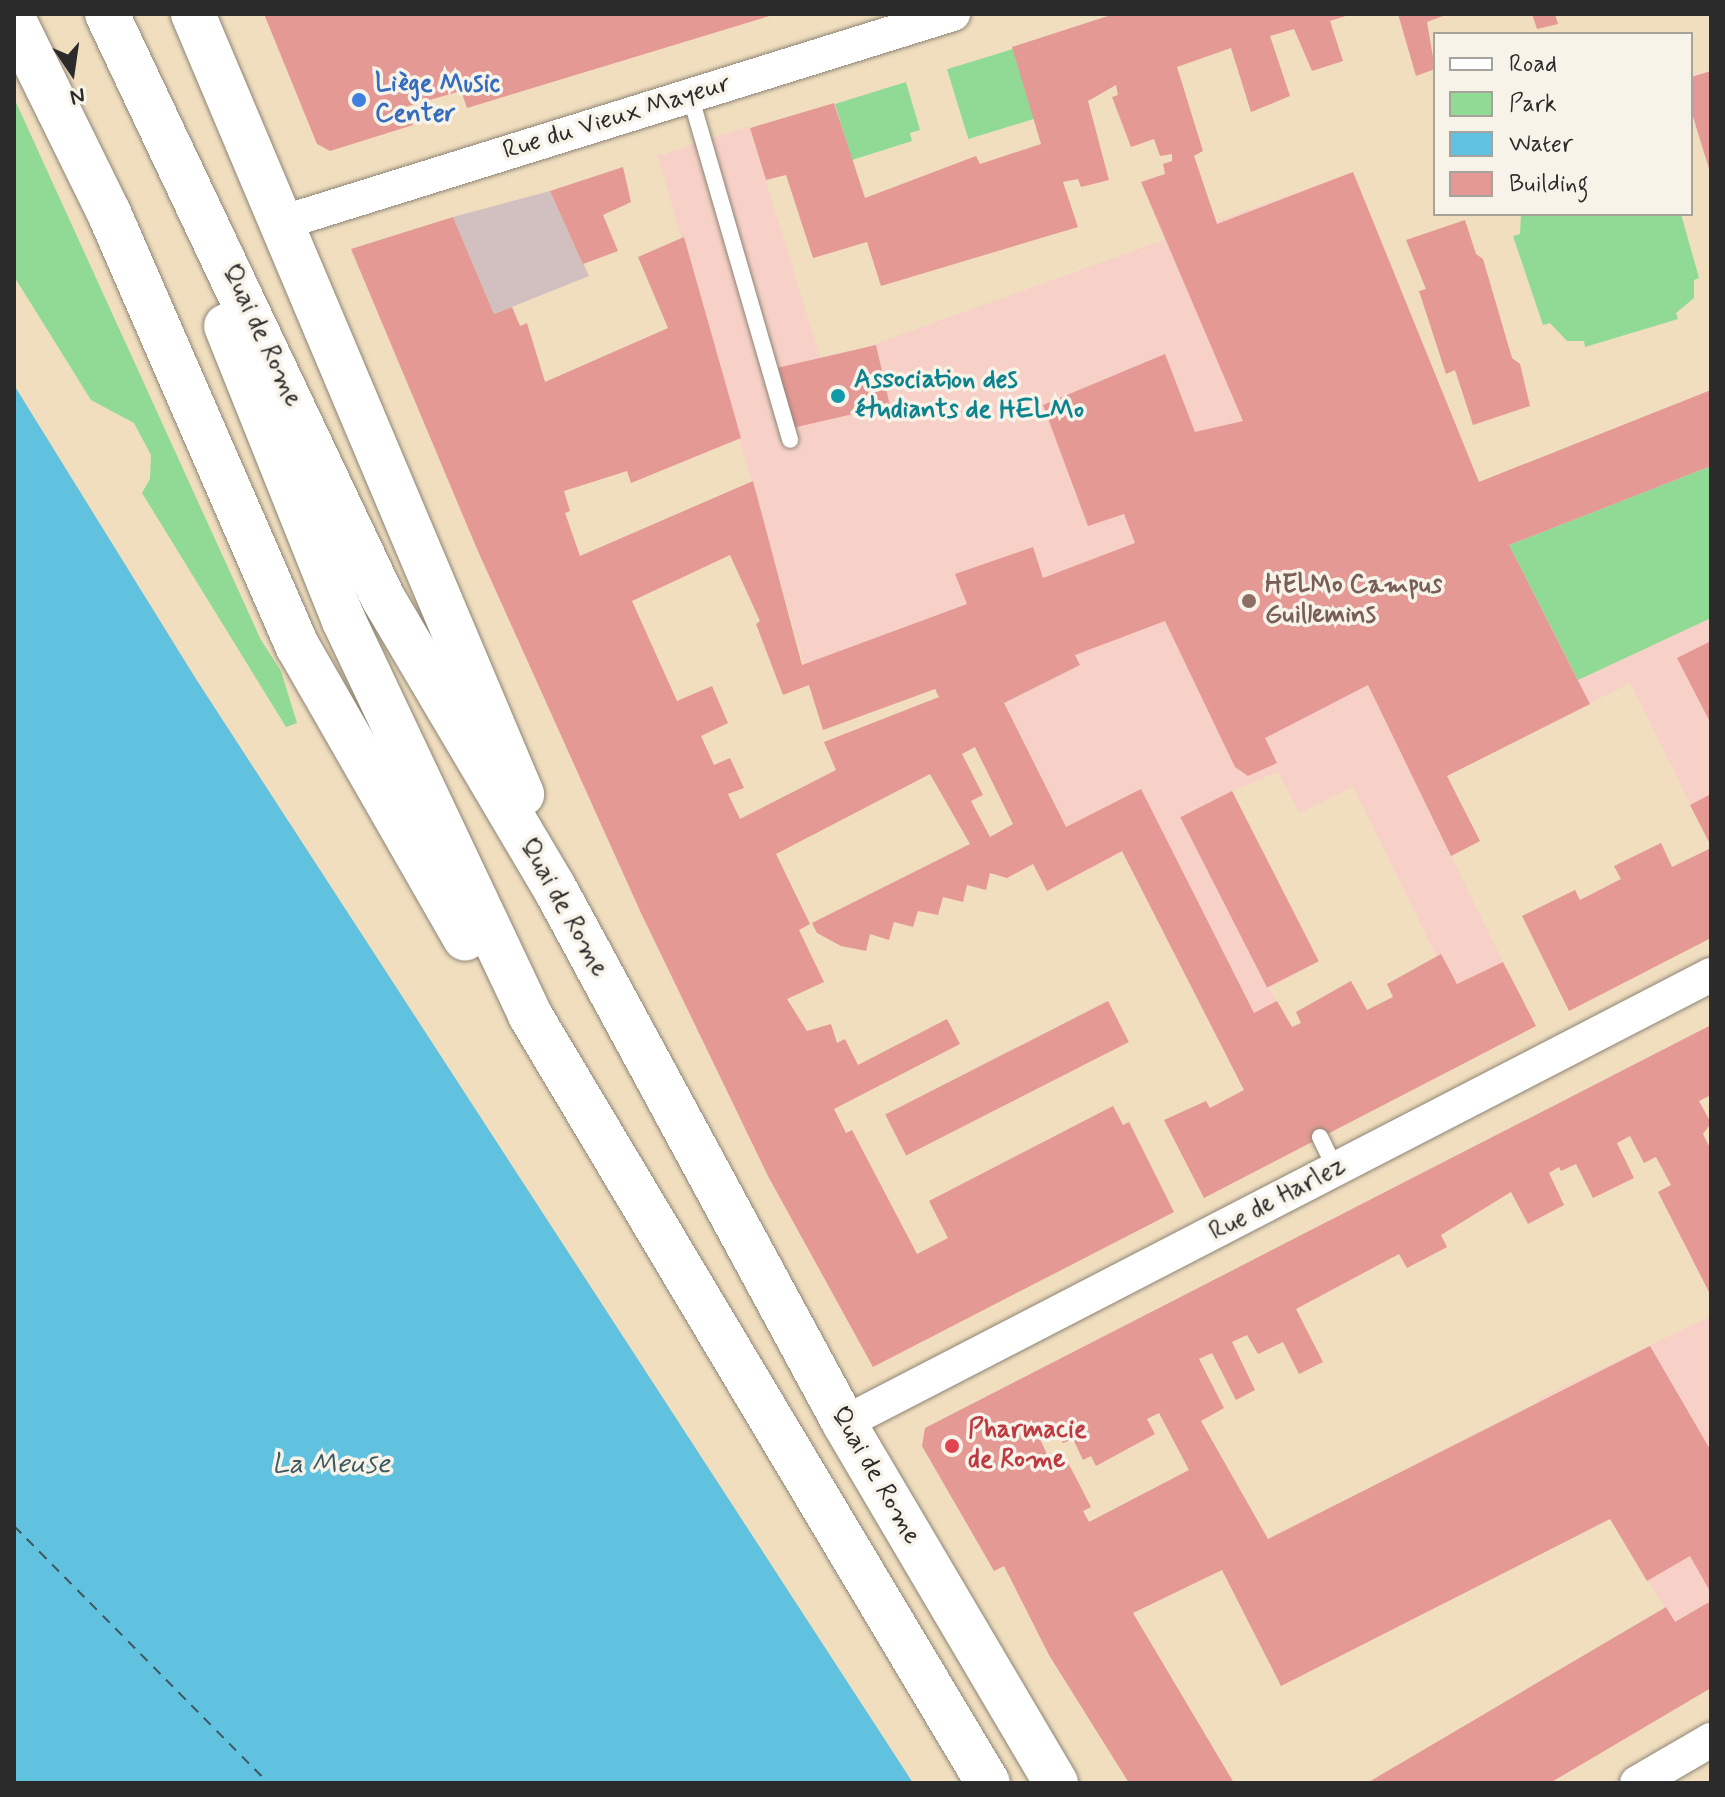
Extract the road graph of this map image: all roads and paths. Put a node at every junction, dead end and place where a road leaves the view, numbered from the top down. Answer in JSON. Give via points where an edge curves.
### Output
{"nodes":[{"id":1,"x":77,"y":14,"type":"edge"},
{"id":2,"x":107,"y":14,"type":"edge"},
{"id":3,"x":193,"y":14,"type":"edge"},
{"id":4,"x":953,"y":14,"type":"edge"},
{"id":5,"x":14,"y":20,"type":"edge"},
{"id":6,"x":690,"y":95,"type":"junction"},
{"id":7,"x":281,"y":223,"type":"junction"},
{"id":8,"x":790,"y":440,"type":"dead end"},
{"id":9,"x":554,"y":887,"type":"junction"},
{"id":10,"x":1711,"y":975,"type":"edge"},
{"id":11,"x":530,"y":1015,"type":"junction"},
{"id":12,"x":1320,"y":1137,"type":"dead end"},
{"id":13,"x":1336,"y":1170,"type":"junction"},
{"id":14,"x":844,"y":1423,"type":"junction"},
{"id":15,"x":789,"y":1451,"type":"junction"},
{"id":16,"x":1711,"y":1740,"type":"edge"},
{"id":17,"x":988,"y":1783,"type":"edge"},
{"id":18,"x":1056,"y":1783,"type":"edge"},
{"id":19,"x":1637,"y":1783,"type":"edge"}],
"edges":[{"from":1,"to":11,"type":"main road","name":"Quai de Rome","via":[[180,211],[344,621]]},
{"from":2,"to":9,"type":"main road","name":"Quai de Rome","via":[[383,598]]},
{"from":3,"to":7,"type":"main road"},
{"from":4,"to":6,"type":"street","name":"Rue du Vieux Mayeur"},
{"from":5,"to":11,"type":"main road","via":[[109,213],[298,647],[465,940]]},
{"from":6,"to":7,"type":"street","name":"Rue du Vieux Mayeur"},
{"from":6,"to":8,"type":"lane"},
{"from":7,"to":9,"type":"main road","via":[[506,748]]},
{"from":9,"to":14,"type":"main road","name":"Quai de Rome"},
{"from":10,"to":13,"type":"street","name":"Rue de Harlez"},
{"from":11,"to":15,"type":"main road","name":"Quai de Rome"},
{"from":12,"to":13,"type":"lane"},
{"from":13,"to":14,"type":"street","name":"Rue de Harlez"},
{"from":14,"to":15,"type":"main road"},
{"from":14,"to":18,"type":"main road","name":"Quai de Rome"},
{"from":15,"to":17,"type":"main road","name":"Quai de Rome"},
{"from":16,"to":19,"type":"street"}]}
